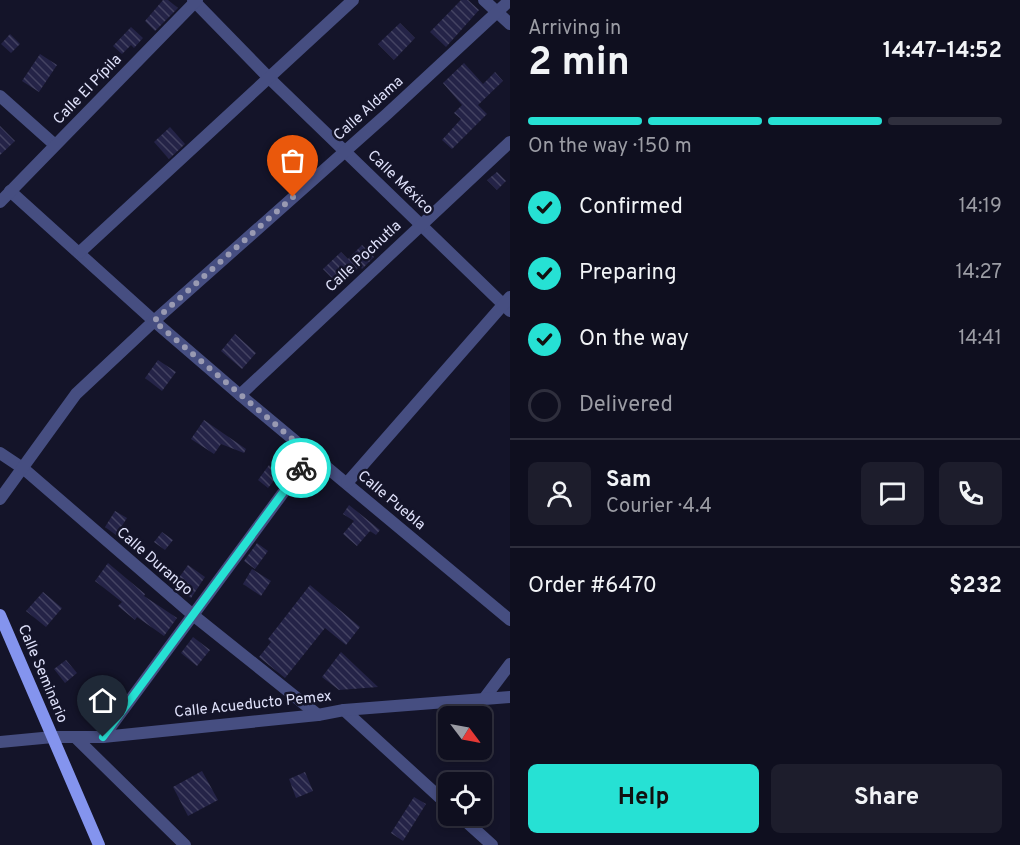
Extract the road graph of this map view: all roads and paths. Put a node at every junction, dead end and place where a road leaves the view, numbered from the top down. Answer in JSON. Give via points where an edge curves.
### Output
{"nodes":[{"id":1,"x":353,"y":0,"type":"edge"},
{"id":2,"x":484,"y":0,"type":"edge"},
{"id":3,"x":510,"y":0,"type":"edge"},
{"id":4,"x":195,"y":1,"type":"edge"},
{"id":5,"x":497,"y":12,"type":"junction"},
{"id":6,"x":510,"y":24,"type":"edge"},
{"id":7,"x":269,"y":78,"type":"junction"},
{"id":8,"x":0,"y":96,"type":"edge"},
{"id":9,"x":510,"y":142,"type":"edge"},
{"id":10,"x":55,"y":145,"type":"junction"},
{"id":11,"x":345,"y":151,"type":"junction"},
{"id":12,"x":10,"y":191,"type":"junction"},
{"id":13,"x":0,"y":201,"type":"edge"},
{"id":14,"x":421,"y":225,"type":"junction"},
{"id":15,"x":79,"y":253,"type":"junction"},
{"id":16,"x":508,"y":304,"type":"edge"},
{"id":17,"x":154,"y":321,"type":"junction"},
{"id":18,"x":240,"y":395,"type":"junction"},
{"id":19,"x":0,"y":453,"type":"edge"},
{"id":20,"x":310,"y":454,"type":"junction"},
{"id":21,"x":24,"y":469,"type":"junction"},
{"id":22,"x":347,"y":483,"type":"junction"},
{"id":23,"x":0,"y":499,"type":"edge"},
{"id":24,"x":0,"y":615,"type":"edge"},
{"id":25,"x":193,"y":615,"type":"junction"},
{"id":26,"x":510,"y":620,"type":"edge"},
{"id":27,"x":510,"y":664,"type":"edge"},
{"id":28,"x":510,"y":697,"type":"edge"},
{"id":29,"x":483,"y":700,"type":"junction"},
{"id":30,"x":344,"y":710,"type":"junction"},
{"id":31,"x":318,"y":715,"type":"junction"},
{"id":32,"x":53,"y":737,"type":"junction"},
{"id":33,"x":75,"y":737,"type":"junction"},
{"id":34,"x":103,"y":737,"type":"junction"},
{"id":35,"x":0,"y":742,"type":"edge"},
{"id":36,"x":438,"y":796,"type":"edge"},
{"id":37,"x":471,"y":826,"type":"edge"},
{"id":38,"x":99,"y":845,"type":"edge"},
{"id":39,"x":184,"y":845,"type":"edge"},
{"id":40,"x":492,"y":845,"type":"edge"}],
"edges":[{"from":1,"to":7,"type":"street"},
{"from":2,"to":5,"type":"street"},
{"from":3,"to":5,"type":"street","name":"Calle Aldama"},
{"from":4,"to":7,"type":"street","name":"Calle México"},
{"from":4,"to":10,"type":"street","name":"Calle El Pípila"},
{"from":5,"to":6,"type":"street"},
{"from":5,"to":11,"type":"street","name":"Calle Aldama"},
{"from":7,"to":11,"type":"street","name":"Calle México"},
{"from":7,"to":15,"type":"street"},
{"from":8,"to":10,"type":"street"},
{"from":9,"to":14,"type":"street","name":"Calle Pochutla"},
{"from":10,"to":12,"type":"street","name":"Calle El Pípila"},
{"from":11,"to":14,"type":"street","name":"Calle México"},
{"from":11,"to":17,"type":"street","name":"Calle Aldama"},
{"from":12,"to":13,"type":"street","name":"Calle El Pípila"},
{"from":12,"to":15,"type":"street","name":"Calle Puebla"},
{"from":14,"to":16,"type":"street","name":"Calle México"},
{"from":14,"to":18,"type":"street","name":"Calle Pochutla"},
{"from":15,"to":17,"type":"street","name":"Calle Puebla"},
{"from":16,"to":22,"type":"street"},
{"from":17,"to":18,"type":"street","name":"Calle Puebla"},
{"from":17,"to":21,"type":"street","name":"Calle Aldama","via":[[76,394]]},
{"from":18,"to":20,"type":"street","name":"Calle Puebla"},
{"from":19,"to":21,"type":"street","name":"Calle Durango"},
{"from":20,"to":22,"type":"street","name":"Calle Puebla"},
{"from":20,"to":25,"type":"street"},
{"from":21,"to":23,"type":"street","name":"Calle Aldama"},
{"from":21,"to":25,"type":"street","name":"Calle Durango"},
{"from":22,"to":26,"type":"street","name":"Calle Puebla"},
{"from":24,"to":32,"type":"street","name":"Calle Seminario"},
{"from":25,"to":31,"type":"street","name":"Calle Durango"},
{"from":25,"to":34,"type":"street"},
{"from":27,"to":29,"type":"street"},
{"from":28,"to":29,"type":"street","name":"Calle Acueducto Pemex"},
{"from":29,"to":30,"type":"street","name":"Calle Acueducto Pemex"},
{"from":30,"to":31,"type":"street","name":"Calle Acueducto Pemex"},
{"from":30,"to":36,"type":"street"},
{"from":31,"to":34,"type":"street","name":"Calle Acueducto Pemex"},
{"from":32,"to":33,"type":"street","name":"Calle Acueducto Pemex"},
{"from":32,"to":35,"type":"street","name":"Calle Acueducto Pemex"},
{"from":32,"to":38,"type":"street","name":"Calle Seminario"},
{"from":33,"to":34,"type":"street","name":"Calle Acueducto Pemex"},
{"from":33,"to":39,"type":"street"},
{"from":37,"to":40,"type":"street"}]}
